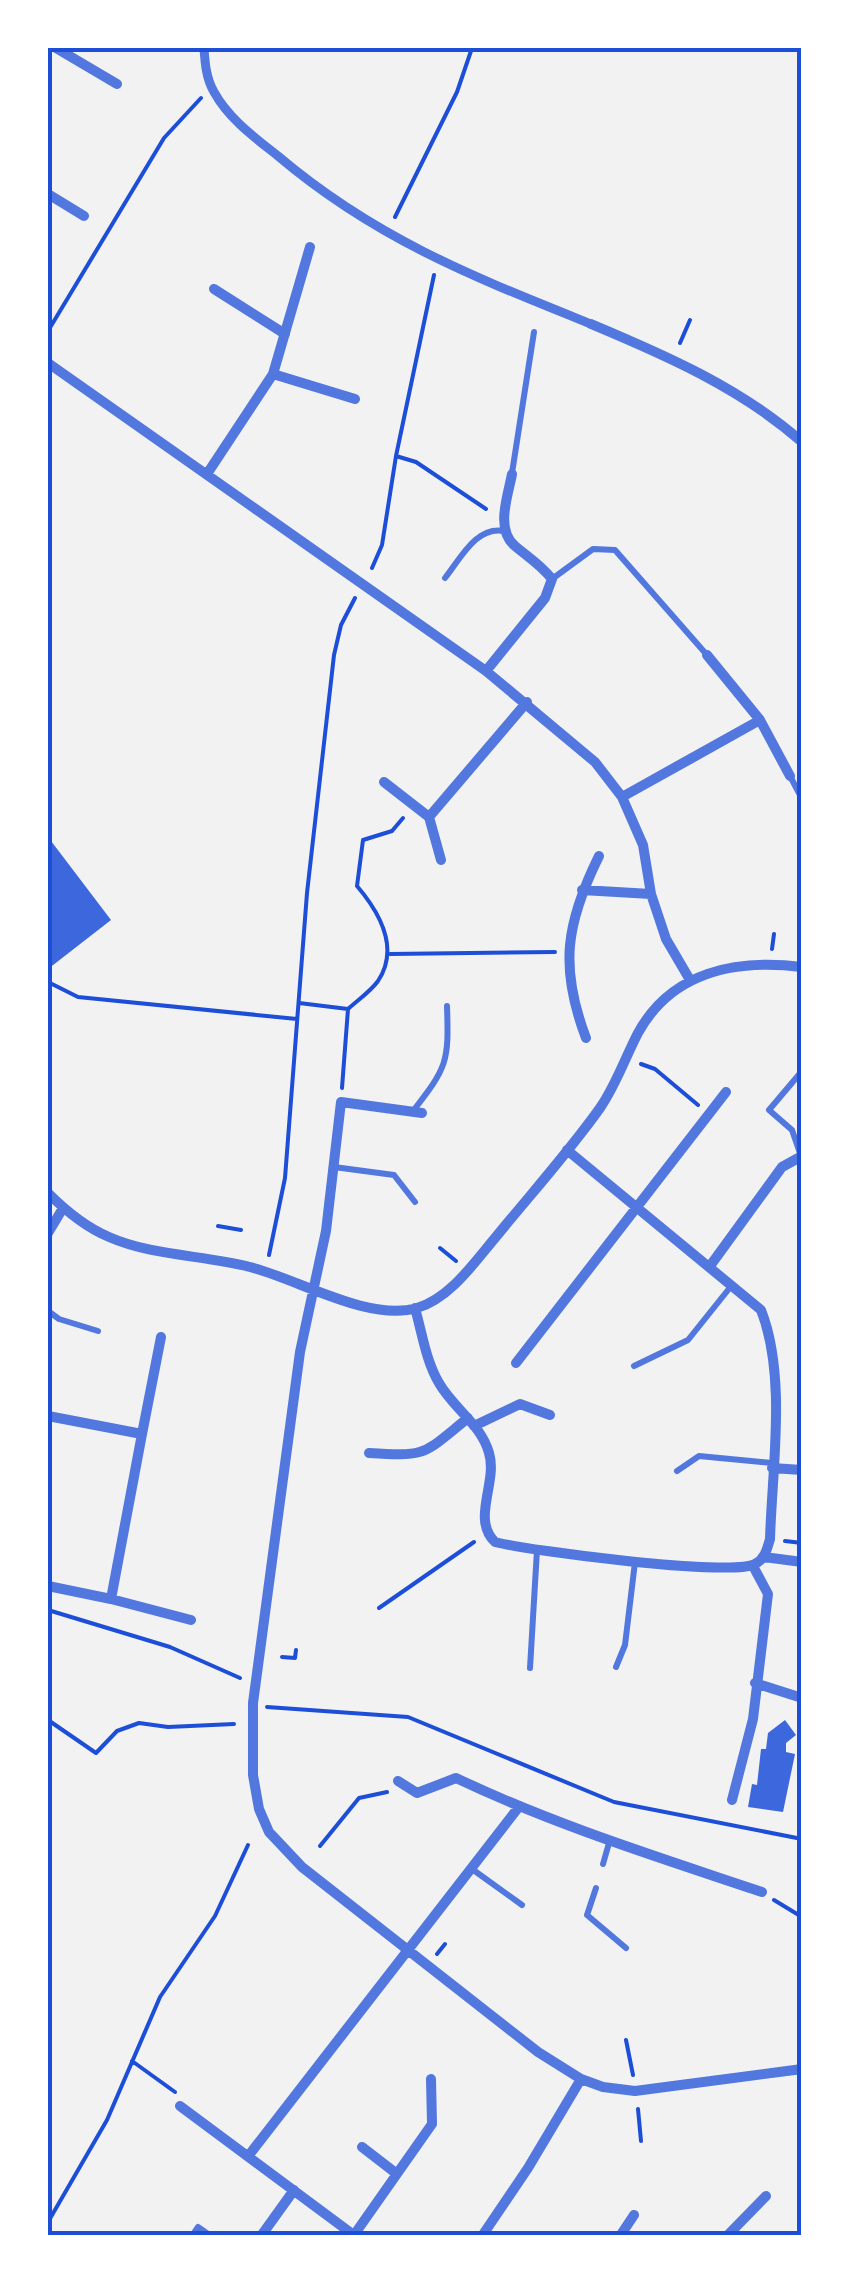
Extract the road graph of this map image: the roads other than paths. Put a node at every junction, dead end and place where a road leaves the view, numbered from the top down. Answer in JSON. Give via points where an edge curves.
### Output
{"nodes":[{"id":1,"x":56,"y":48,"type":"edge"},
{"id":2,"x":204,"y":48,"type":"edge"},
{"id":3,"x":117,"y":84,"type":"dead end"},
{"id":4,"x":48,"y":194,"type":"edge"},
{"id":5,"x":84,"y":216,"type":"dead end"},
{"id":6,"x":310,"y":247,"type":"dead end"},
{"id":7,"x":214,"y":289,"type":"dead end"},
{"id":8,"x":591,"y":324,"type":"joint"},
{"id":9,"x":534,"y":332,"type":"dead end"},
{"id":10,"x":285,"y":334,"type":"junction"},
{"id":11,"x":48,"y":363,"type":"edge"},
{"id":12,"x":273,"y":374,"type":"junction"},
{"id":13,"x":355,"y":399,"type":"dead end"},
{"id":14,"x":802,"y":442,"type":"edge"},
{"id":15,"x":207,"y":474,"type":"junction"},
{"id":16,"x":512,"y":474,"type":"joint"},
{"id":17,"x":504,"y":526,"type":"junction"},
{"id":18,"x":445,"y":578,"type":"dead end"},
{"id":19,"x":552,"y":579,"type":"junction"},
{"id":20,"x":707,"y":655,"type":"joint"},
{"id":21,"x":486,"y":670,"type":"junction"},
{"id":22,"x":527,"y":702,"type":"junction"},
{"id":23,"x":760,"y":720,"type":"junction"},
{"id":24,"x":790,"y":776,"type":"joint"},
{"id":25,"x":384,"y":782,"type":"dead end"},
{"id":26,"x":800,"y":795,"type":"edge"},
{"id":27,"x":622,"y":797,"type":"junction"},
{"id":28,"x":428,"y":817,"type":"junction"},
{"id":29,"x":599,"y":856,"type":"dead end"},
{"id":30,"x":441,"y":860,"type":"dead end"},
{"id":31,"x":582,"y":890,"type":"junction"},
{"id":32,"x":651,"y":894,"type":"junction"},
{"id":33,"x":802,"y":966,"type":"edge"},
{"id":34,"x":690,"y":980,"type":"junction"},
{"id":35,"x":447,"y":1006,"type":"dead end"},
{"id":36,"x":586,"y":1038,"type":"dead end"},
{"id":37,"x":802,"y":1071,"type":"edge"},
{"id":38,"x":726,"y":1092,"type":"dead end"},
{"id":39,"x":417,"y":1112,"type":"joint"},
{"id":40,"x":567,"y":1150,"type":"junction"},
{"id":41,"x":802,"y":1156,"type":"edge"},
{"id":42,"x":334,"y":1167,"type":"junction"},
{"id":43,"x":48,"y":1193,"type":"edge"},
{"id":44,"x":415,"y":1202,"type":"dead end"},
{"id":45,"x":637,"y":1207,"type":"junction"},
{"id":46,"x":63,"y":1208,"type":"junction"},
{"id":47,"x":48,"y":1233,"type":"edge"},
{"id":48,"x":710,"y":1266,"type":"junction"},
{"id":49,"x":732,"y":1284,"type":"junction"},
{"id":50,"x":316,"y":1288,"type":"junction"},
{"id":51,"x":415,"y":1308,"type":"junction"},
{"id":52,"x":48,"y":1310,"type":"edge"},
{"id":53,"x":98,"y":1331,"type":"dead end"},
{"id":54,"x":161,"y":1337,"type":"dead end"},
{"id":55,"x":516,"y":1363,"type":"dead end"},
{"id":56,"x":634,"y":1366,"type":"dead end"},
{"id":57,"x":550,"y":1414,"type":"dead end"},
{"id":58,"x":48,"y":1416,"type":"edge"},
{"id":59,"x":471,"y":1422,"type":"junction"},
{"id":60,"x":142,"y":1434,"type":"junction"},
{"id":61,"x":370,"y":1453,"type":"dead end"},
{"id":62,"x":772,"y":1466,"type":"junction"},
{"id":63,"x":677,"y":1470,"type":"dead end"},
{"id":64,"x":802,"y":1470,"type":"edge"},
{"id":65,"x":537,"y":1550,"type":"junction"},
{"id":66,"x":764,"y":1557,"type":"junction"},
{"id":67,"x":635,"y":1561,"type":"junction"},
{"id":68,"x":802,"y":1562,"type":"edge"},
{"id":69,"x":753,"y":1566,"type":"junction"},
{"id":70,"x":48,"y":1586,"type":"edge"},
{"id":71,"x":111,"y":1599,"type":"junction"},
{"id":72,"x":191,"y":1620,"type":"dead end"},
{"id":73,"x":616,"y":1667,"type":"dead end"},
{"id":74,"x":530,"y":1668,"type":"dead end"},
{"id":75,"x":755,"y":1683,"type":"junction"},
{"id":76,"x":802,"y":1698,"type":"edge"},
{"id":77,"x":403,"y":1784,"type":"road end"},
{"id":78,"x":732,"y":1800,"type":"dead end"},
{"id":79,"x":518,"y":1808,"type":"junction"},
{"id":80,"x":609,"y":1843,"type":"junction"},
{"id":81,"x":603,"y":1864,"type":"dead end"},
{"id":82,"x":471,"y":1868,"type":"junction"},
{"id":83,"x":596,"y":1888,"type":"dead end"},
{"id":84,"x":762,"y":1892,"type":"road end"},
{"id":85,"x":522,"y":1905,"type":"dead end"},
{"id":86,"x":407,"y":1948,"type":"junction"},
{"id":87,"x":626,"y":1948,"type":"dead end"},
{"id":88,"x":802,"y":2069,"type":"edge"},
{"id":89,"x":431,"y":2079,"type":"dead end"},
{"id":90,"x":581,"y":2079,"type":"junction"},
{"id":91,"x":180,"y":2106,"type":"road end"},
{"id":92,"x":362,"y":2147,"type":"dead end"},
{"id":93,"x":249,"y":2155,"type":"junction"},
{"id":94,"x":397,"y":2174,"type":"junction"},
{"id":95,"x":294,"y":2190,"type":"junction"},
{"id":96,"x":766,"y":2196,"type":"dead end"},
{"id":97,"x":634,"y":2215,"type":"dead end"},
{"id":98,"x":354,"y":2235,"type":"edge"},
{"id":99,"x":192,"y":2236,"type":"edge"},
{"id":100,"x":212,"y":2236,"type":"edge"},
{"id":101,"x":261,"y":2236,"type":"edge"},
{"id":102,"x":482,"y":2236,"type":"edge"},
{"id":103,"x":620,"y":2236,"type":"edge"},
{"id":104,"x":727,"y":2236,"type":"edge"}],
"edges":[{"from":1,"to":3,"type":"street"},
{"from":2,"to":8,"type":"street","via":[[213,90],[234,120],[304,178],[437,260]]},
{"from":4,"to":5,"type":"street"},
{"from":6,"to":10,"type":"street"},
{"from":7,"to":10,"type":"street"},
{"from":8,"to":14,"type":"street","via":[[672,358]]},
{"from":9,"to":16,"type":"lane"},
{"from":10,"to":12,"type":"street"},
{"from":11,"to":15,"type":"street"},
{"from":12,"to":13,"type":"street"},
{"from":12,"to":15,"type":"street"},
{"from":15,"to":21,"type":"street"},
{"from":16,"to":17,"type":"street"},
{"from":17,"to":18,"type":"lane","via":[[478,537]]},
{"from":17,"to":19,"type":"street","via":[[510,542]]},
{"from":19,"to":20,"type":"lane","via":[[594,549],[615,550]]},
{"from":19,"to":21,"type":"street","via":[[545,598]]},
{"from":20,"to":23,"type":"street"},
{"from":21,"to":22,"type":"street"},
{"from":22,"to":27,"type":"street","via":[[595,762]]},
{"from":22,"to":28,"type":"street"},
{"from":23,"to":24,"type":"street"},
{"from":23,"to":27,"type":"street"},
{"from":24,"to":26,"type":"lane"},
{"from":25,"to":28,"type":"street"},
{"from":27,"to":32,"type":"street","via":[[643,845]]},
{"from":28,"to":30,"type":"street"},
{"from":29,"to":31,"type":"street"},
{"from":31,"to":32,"type":"street"},
{"from":31,"to":36,"type":"street","via":[[568,952],[572,1001]]},
{"from":32,"to":34,"type":"street"},
{"from":33,"to":34,"type":"street","via":[[741,964]]},
{"from":34,"to":40,"type":"street","via":[[639,1030],[602,1105]]},
{"from":35,"to":39,"type":"lane","via":[[443,1071]]},
{"from":37,"to":41,"type":"lane","via":[[769,1110],[792,1130]]},
{"from":38,"to":45,"type":"street"},
{"from":39,"to":42,"type":"street","via":[[341,1102]]},
{"from":40,"to":45,"type":"street"},
{"from":40,"to":51,"type":"street","via":[[468,1272]]},
{"from":41,"to":48,"type":"street","via":[[782,1168]]},
{"from":42,"to":44,"type":"lane","via":[[394,1175]]},
{"from":42,"to":50,"type":"street"},
{"from":43,"to":46,"type":"street"},
{"from":45,"to":48,"type":"street"},
{"from":45,"to":55,"type":"street"},
{"from":46,"to":47,"type":"street"},
{"from":46,"to":50,"type":"street","via":[[131,1245],[226,1260]]},
{"from":48,"to":49,"type":"street"},
{"from":49,"to":56,"type":"lane","via":[[688,1340]]},
{"from":49,"to":62,"type":"street","via":[[761,1310],[771,1336]]},
{"from":50,"to":51,"type":"street","via":[[353,1306]]},
{"from":50,"to":86,"type":"street","via":[[300,1352],[254,1703],[254,1793],[284,1849]]},
{"from":51,"to":59,"type":"street","via":[[440,1384]]},
{"from":52,"to":53,"type":"lane"},
{"from":54,"to":60,"type":"street"},
{"from":57,"to":59,"type":"street","via":[[520,1404]]},
{"from":58,"to":60,"type":"street"},
{"from":59,"to":61,"type":"street","via":[[425,1453]]},
{"from":59,"to":65,"type":"street","via":[[492,1466],[486,1534]]},
{"from":60,"to":71,"type":"street"},
{"from":62,"to":63,"type":"lane","via":[[699,1456]]},
{"from":62,"to":64,"type":"street"},
{"from":62,"to":66,"type":"street"},
{"from":65,"to":67,"type":"street"},
{"from":65,"to":74,"type":"lane"},
{"from":66,"to":68,"type":"street"},
{"from":66,"to":69,"type":"street"},
{"from":67,"to":69,"type":"street"},
{"from":67,"to":73,"type":"lane"},
{"from":69,"to":75,"type":"street","via":[[768,1594]]},
{"from":70,"to":71,"type":"street"},
{"from":71,"to":72,"type":"street"},
{"from":75,"to":76,"type":"street"},
{"from":75,"to":78,"type":"street"},
{"from":77,"to":79,"type":"street","via":[[416,1792],[456,1778]]},
{"from":79,"to":80,"type":"street"},
{"from":79,"to":82,"type":"street"},
{"from":80,"to":81,"type":"lane"},
{"from":80,"to":84,"type":"street"},
{"from":82,"to":85,"type":"lane"},
{"from":82,"to":86,"type":"street"},
{"from":83,"to":87,"type":"lane","via":[[587,1915]]},
{"from":86,"to":90,"type":"street"},
{"from":86,"to":93,"type":"street"},
{"from":88,"to":90,"type":"street","via":[[635,2091]]},
{"from":89,"to":94,"type":"street","via":[[432,2124]]},
{"from":90,"to":102,"type":"street"},
{"from":91,"to":93,"type":"street"},
{"from":92,"to":94,"type":"street"},
{"from":93,"to":95,"type":"street"},
{"from":94,"to":98,"type":"street"},
{"from":95,"to":98,"type":"street"},
{"from":95,"to":101,"type":"street"},
{"from":96,"to":104,"type":"street"},
{"from":97,"to":103,"type":"street"},
{"from":99,"to":100,"type":"lane","via":[[198,2226]]}]}
